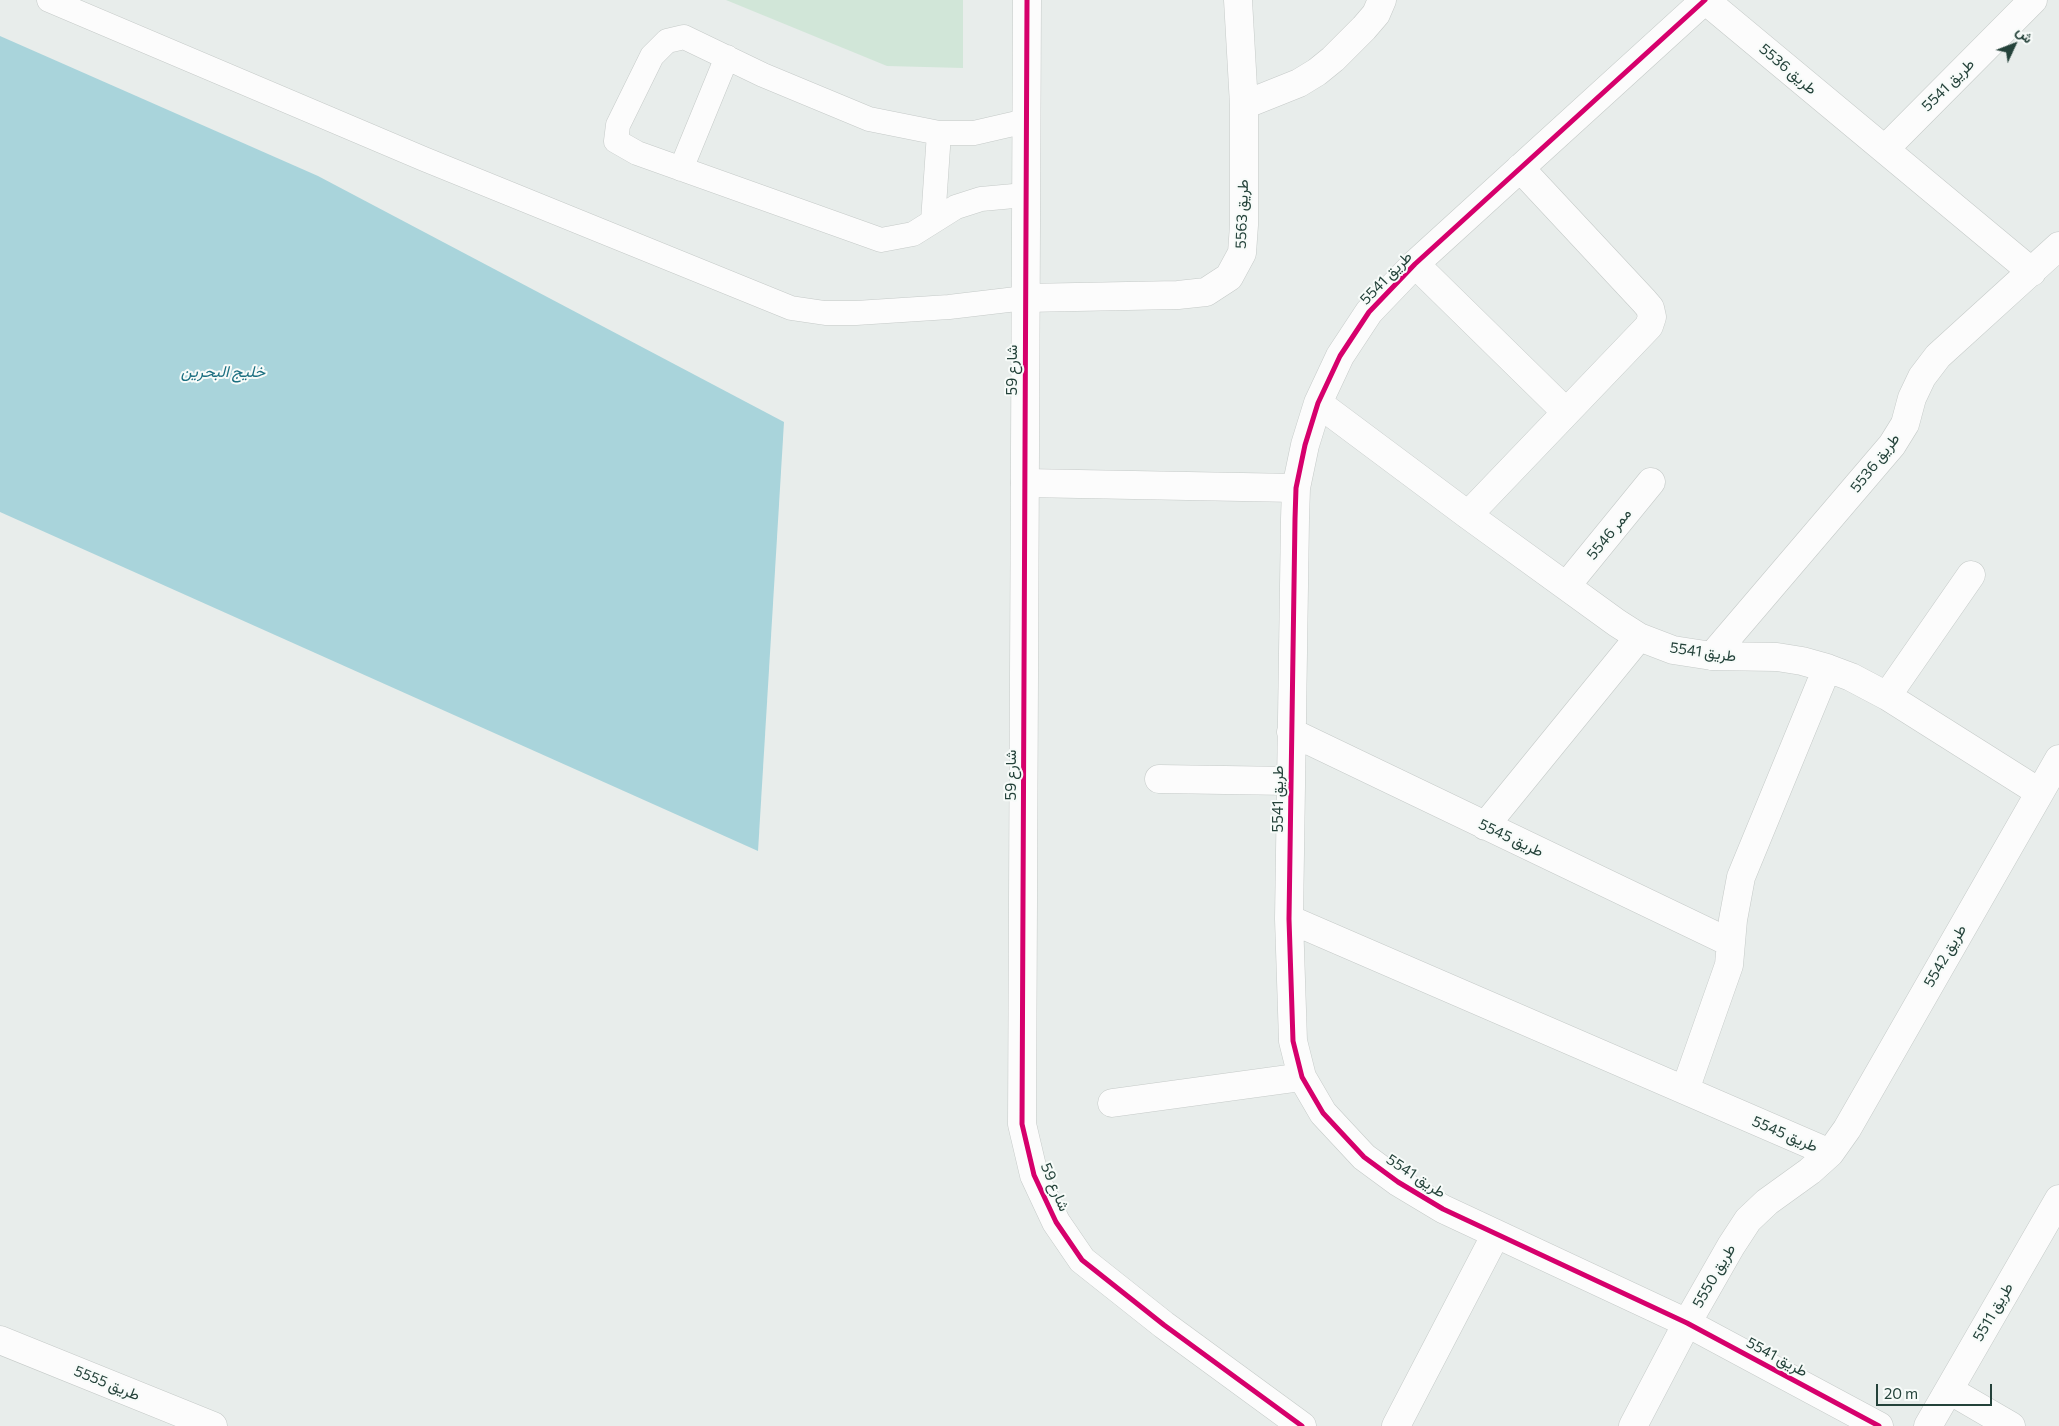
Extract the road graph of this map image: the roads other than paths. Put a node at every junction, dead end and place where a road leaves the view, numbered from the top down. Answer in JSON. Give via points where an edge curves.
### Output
{"nodes":[{"id":1,"x":49,"y":0,"type":"edge"},
{"id":2,"x":1027,"y":0,"type":"edge"},
{"id":3,"x":1238,"y":0,"type":"edge"},
{"id":4,"x":1382,"y":0,"type":"edge"},
{"id":5,"x":1705,"y":0,"type":"edge"},
{"id":6,"x":2033,"y":0,"type":"edge"},
{"id":7,"x":727,"y":58,"type":"junction"},
{"id":8,"x":1244,"y":105,"type":"junction"},
{"id":9,"x":1026,"y":121,"type":"junction"},
{"id":10,"x":939,"y":133,"type":"junction"},
{"id":11,"x":1885,"y":149,"type":"junction"},
{"id":12,"x":1520,"y":168,"type":"junction"},
{"id":13,"x":681,"y":169,"type":"junction"},
{"id":14,"x":1025,"y":195,"type":"junction"},
{"id":15,"x":933,"y":221,"type":"junction"},
{"id":16,"x":2050,"y":259,"type":"edge"},
{"id":17,"x":1415,"y":264,"type":"junction"},
{"id":18,"x":1025,"y":298,"type":"junction"},
{"id":19,"x":1318,"y":403,"type":"junction"},
{"id":20,"x":1566,"y":412,"type":"junction"},
{"id":21,"x":1652,"y":482,"type":"dead end"},
{"id":22,"x":1025,"y":483,"type":"junction"},
{"id":23,"x":1296,"y":488,"type":"junction"},
{"id":24,"x":1468,"y":516,"type":"junction"},
{"id":25,"x":1971,"y":575,"type":"dead end"},
{"id":26,"x":1567,"y":585,"type":"junction"},
{"id":27,"x":1639,"y":637,"type":"junction"},
{"id":28,"x":1712,"y":656,"type":"junction"},
{"id":29,"x":1827,"y":668,"type":"junction"},
{"id":30,"x":1887,"y":696,"type":"junction"},
{"id":31,"x":1291,"y":732,"type":"junction"},
{"id":32,"x":2058,"y":763,"type":"edge"},
{"id":33,"x":1159,"y":779,"type":"dead end"},
{"id":34,"x":1290,"y":781,"type":"junction"},
{"id":35,"x":2039,"y":792,"type":"junction"},
{"id":36,"x":1485,"y":826,"type":"junction"},
{"id":37,"x":1289,"y":919,"type":"junction"},
{"id":38,"x":1731,"y":942,"type":"junction"},
{"id":39,"x":1302,"y":1077,"type":"junction"},
{"id":40,"x":1685,"y":1090,"type":"junction"},
{"id":41,"x":1112,"y":1103,"type":"dead end"},
{"id":42,"x":1830,"y":1153,"type":"junction"},
{"id":43,"x":2059,"y":1199,"type":"edge"},
{"id":44,"x":2050,"y":1231,"type":"edge"},
{"id":45,"x":1496,"y":1234,"type":"junction"},
{"id":46,"x":1687,"y":1323,"type":"junction"},
{"id":47,"x":0,"y":1340,"type":"edge"},
{"id":48,"x":1948,"y":1390,"type":"junction"},
{"id":49,"x":213,"y":1426,"type":"edge"},
{"id":50,"x":1302,"y":1426,"type":"edge"},
{"id":51,"x":1396,"y":1426,"type":"edge"},
{"id":52,"x":1632,"y":1426,"type":"edge"},
{"id":53,"x":1879,"y":1426,"type":"edge"},
{"id":54,"x":1928,"y":1426,"type":"edge"},
{"id":55,"x":2011,"y":1426,"type":"edge"}],
"edges":[{"from":1,"to":18,"type":"lane","via":[[424,159],[791,308],[825,313],[856,312],[949,307]]},
{"from":2,"to":9,"type":"street","name":"شارع 59"},
{"from":3,"to":8,"type":"street","name":"طريق 5563"},
{"from":4,"to":8,"type":"street","via":[[1376,14],[1364,28],[1316,72],[1299,83]]},
{"from":5,"to":11,"type":"street","name":"طريق 5536"},
{"from":5,"to":12,"type":"street","name":"طريق 5541"},
{"from":6,"to":11,"type":"street","name":"طريق 5541"},
{"from":7,"to":10,"type":"lane","via":[[869,119]]},
{"from":7,"to":13,"type":"lane"},
{"from":7,"to":13,"type":"lane","via":[[684,37],[667,41],[652,56],[618,125],[616,141],[637,153]]},
{"from":8,"to":18,"type":"street","name":"طريق 5563","via":[[1242,252],[1228,276],[1206,292]]},
{"from":9,"to":10,"type":"lane","via":[[974,133]]},
{"from":9,"to":14,"type":"street","name":"شارع 59"},
{"from":10,"to":15,"type":"lane"},
{"from":11,"to":16,"type":"street","name":"طريق 5536"},
{"from":12,"to":17,"type":"street","name":"طريق 5541"},
{"from":12,"to":20,"type":"street","via":[[1644,301],[1652,317],[1649,326]]},
{"from":13,"to":15,"type":"lane","via":[[881,240],[912,234]]},
{"from":14,"to":15,"type":"lane","via":[[981,199],[956,207]]},
{"from":14,"to":18,"type":"street","name":"شارع 59"},
{"from":16,"to":28,"type":"street","name":"طريق 5536","via":[[1938,356],[1922,377],[1905,424],[1892,444]]},
{"from":17,"to":19,"type":"street","name":"طريق 5541","via":[[1369,312],[1340,356]]},
{"from":17,"to":20,"type":"street"},
{"from":18,"to":22,"type":"street","name":"شارع 59"},
{"from":19,"to":23,"type":"street","name":"طريق 5541"},
{"from":19,"to":24,"type":"street","name":"طريق 5541"},
{"from":20,"to":24,"type":"street"},
{"from":21,"to":26,"type":"street","name":"ممر 5546"},
{"from":22,"to":23,"type":"street"},
{"from":22,"to":50,"type":"street","name":"شارع 59","via":[[1022,1124],[1034,1175],[1056,1222],[1082,1260]]},
{"from":23,"to":31,"type":"street","name":"طريق 5541"},
{"from":24,"to":26,"type":"street","name":"طريق 5541"},
{"from":25,"to":30,"type":"street"},
{"from":26,"to":27,"type":"street","name":"طريق 5541"},
{"from":27,"to":28,"type":"street","name":"طريق 5541","via":[[1672,650]]},
{"from":27,"to":36,"type":"street"},
{"from":28,"to":29,"type":"street","name":"طريق 5541","via":[[1777,657]]},
{"from":29,"to":30,"type":"street","name":"طريق 5541"},
{"from":29,"to":38,"type":"street","via":[[1741,877]]},
{"from":30,"to":35,"type":"street","name":"طريق 5541"},
{"from":31,"to":34,"type":"street","name":"طريق 5541"},
{"from":31,"to":36,"type":"street","name":"طريق 5545"},
{"from":32,"to":35,"type":"street","name":"طريق 5542"},
{"from":33,"to":34,"type":"street"},
{"from":34,"to":37,"type":"street","name":"طريق 5541"},
{"from":35,"to":42,"type":"street","name":"طريق 5542","via":[[1847,1129]]},
{"from":36,"to":38,"type":"street","name":"طريق 5545"},
{"from":37,"to":39,"type":"street","name":"طريق 5541","via":[[1293,1040]]},
{"from":37,"to":40,"type":"street","name":"طريق 5545"},
{"from":38,"to":40,"type":"street","via":[[1723,986]]},
{"from":39,"to":41,"type":"street"},
{"from":39,"to":45,"type":"street","name":"طريق 5541","via":[[1323,1113],[1364,1157],[1398,1182]]},
{"from":40,"to":42,"type":"street","name":"طريق 5545"},
{"from":42,"to":46,"type":"street","name":"طريق 5550","via":[[1748,1220]]},
{"from":43,"to":44,"type":"street","name":"طريق 5511"},
{"from":44,"to":48,"type":"street","name":"طريق 5511"},
{"from":45,"to":46,"type":"street","name":"طريق 5541"},
{"from":45,"to":51,"type":"street"},
{"from":46,"to":52,"type":"street","name":"طريق 5550"},
{"from":46,"to":53,"type":"street","name":"طريق 5541"},
{"from":47,"to":49,"type":"street","name":"طريق 5555"},
{"from":48,"to":54,"type":"street","name":"طريق 5511"},
{"from":48,"to":55,"type":"street"}]}
